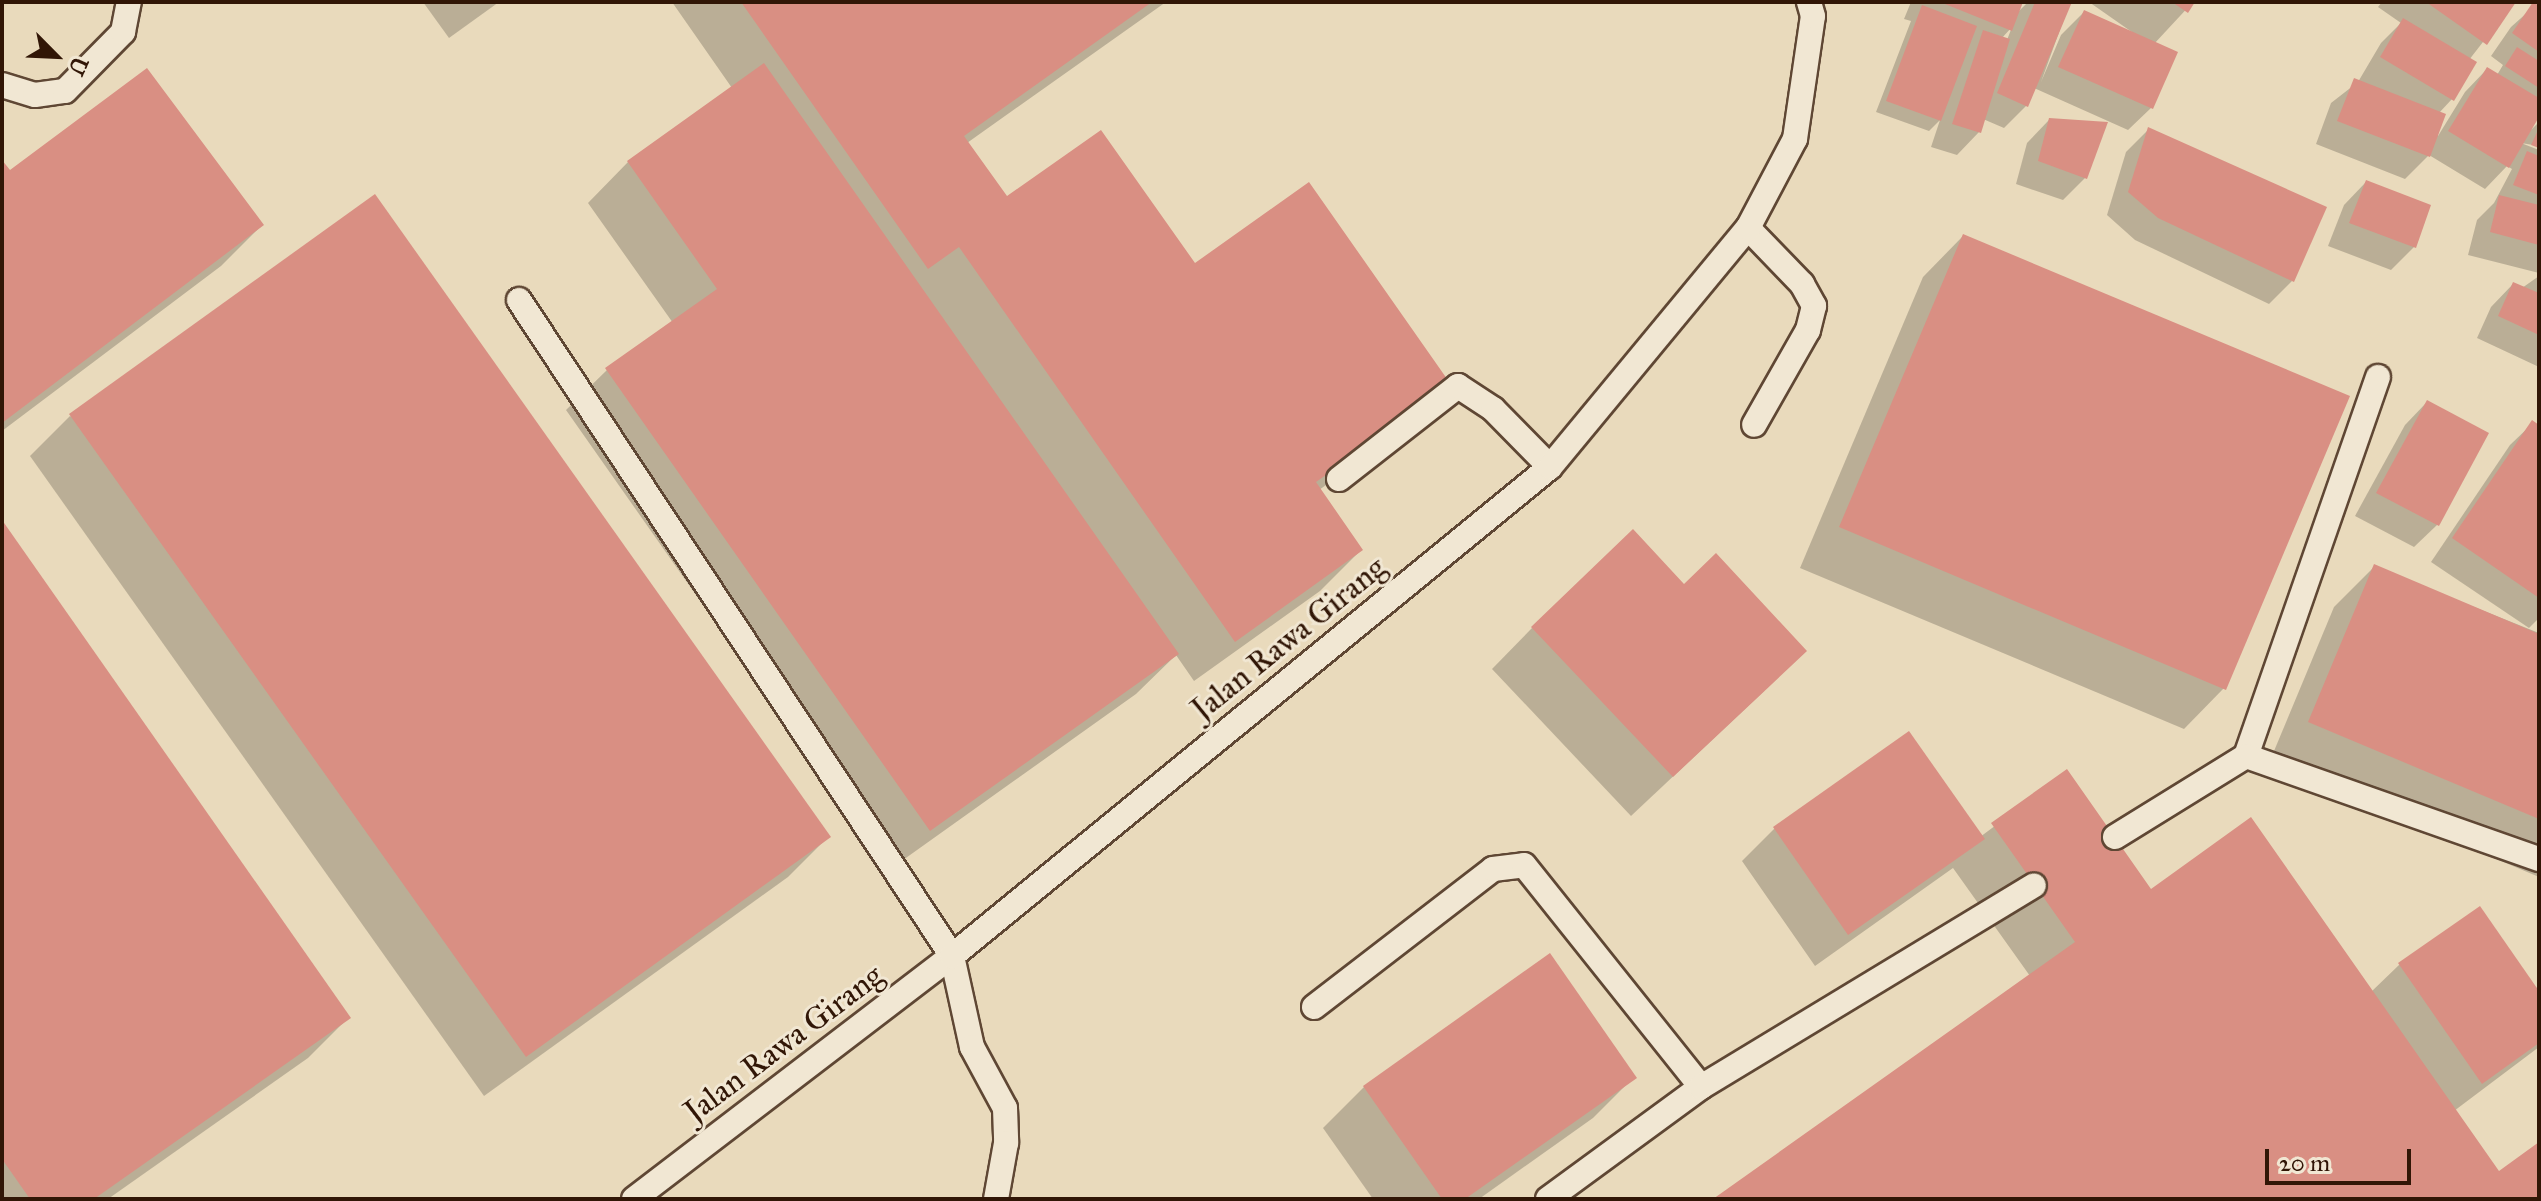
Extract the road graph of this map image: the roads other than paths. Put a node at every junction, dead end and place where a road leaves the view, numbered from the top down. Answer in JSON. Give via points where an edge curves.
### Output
{"nodes":[{"id":1,"x":129,"y":2,"type":"edge"},
{"id":2,"x":1809,"y":2,"type":"edge"},
{"id":3,"x":2,"y":85,"type":"edge"},
{"id":4,"x":1748,"y":228,"type":"junction"},
{"id":5,"x":519,"y":300,"type":"dead end"},
{"id":6,"x":2378,"y":377,"type":"dead end"},
{"id":7,"x":1754,"y":425,"type":"dead end"},
{"id":8,"x":1550,"y":467,"type":"junction"},
{"id":9,"x":1339,"y":479,"type":"dead end"},
{"id":10,"x":2246,"y":756,"type":"junction"},
{"id":11,"x":2115,"y":837,"type":"dead end"},
{"id":12,"x":2539,"y":859,"type":"edge"},
{"id":13,"x":2034,"y":885,"type":"dead end"},
{"id":14,"x":952,"y":956,"type":"junction"},
{"id":15,"x":1314,"y":1007,"type":"dead end"},
{"id":16,"x":1701,"y":1087,"type":"junction"},
{"id":17,"x":634,"y":1199,"type":"edge"},
{"id":18,"x":996,"y":1199,"type":"edge"},
{"id":19,"x":1548,"y":1199,"type":"edge"}],
"edges":[{"from":1,"to":3,"type":"lane","via":[[123,32],[65,91],[35,95]]},
{"from":2,"to":4,"type":"lane","name":"Jalan Rawa Girang","via":[[1812,29],[1795,139]]},
{"from":4,"to":7,"type":"lane","via":[[1802,284],[1814,306],[1808,330]]},
{"from":4,"to":8,"type":"lane","name":"Jalan Rawa Girang"},
{"from":5,"to":14,"type":"lane"},
{"from":6,"to":10,"type":"lane"},
{"from":8,"to":9,"type":"lane","via":[[1493,409],[1458,386]]},
{"from":8,"to":14,"type":"lane","name":"Jalan Rawa Girang"},
{"from":10,"to":11,"type":"lane"},
{"from":10,"to":12,"type":"lane"},
{"from":13,"to":16,"type":"lane"},
{"from":14,"to":17,"type":"lane","name":"Jalan Rawa Girang"},
{"from":14,"to":18,"type":"lane","via":[[972,1047],[1005,1108],[1006,1143]]},
{"from":15,"to":16,"type":"lane","via":[[1493,869],[1524,865]]},
{"from":16,"to":19,"type":"lane"}]}
